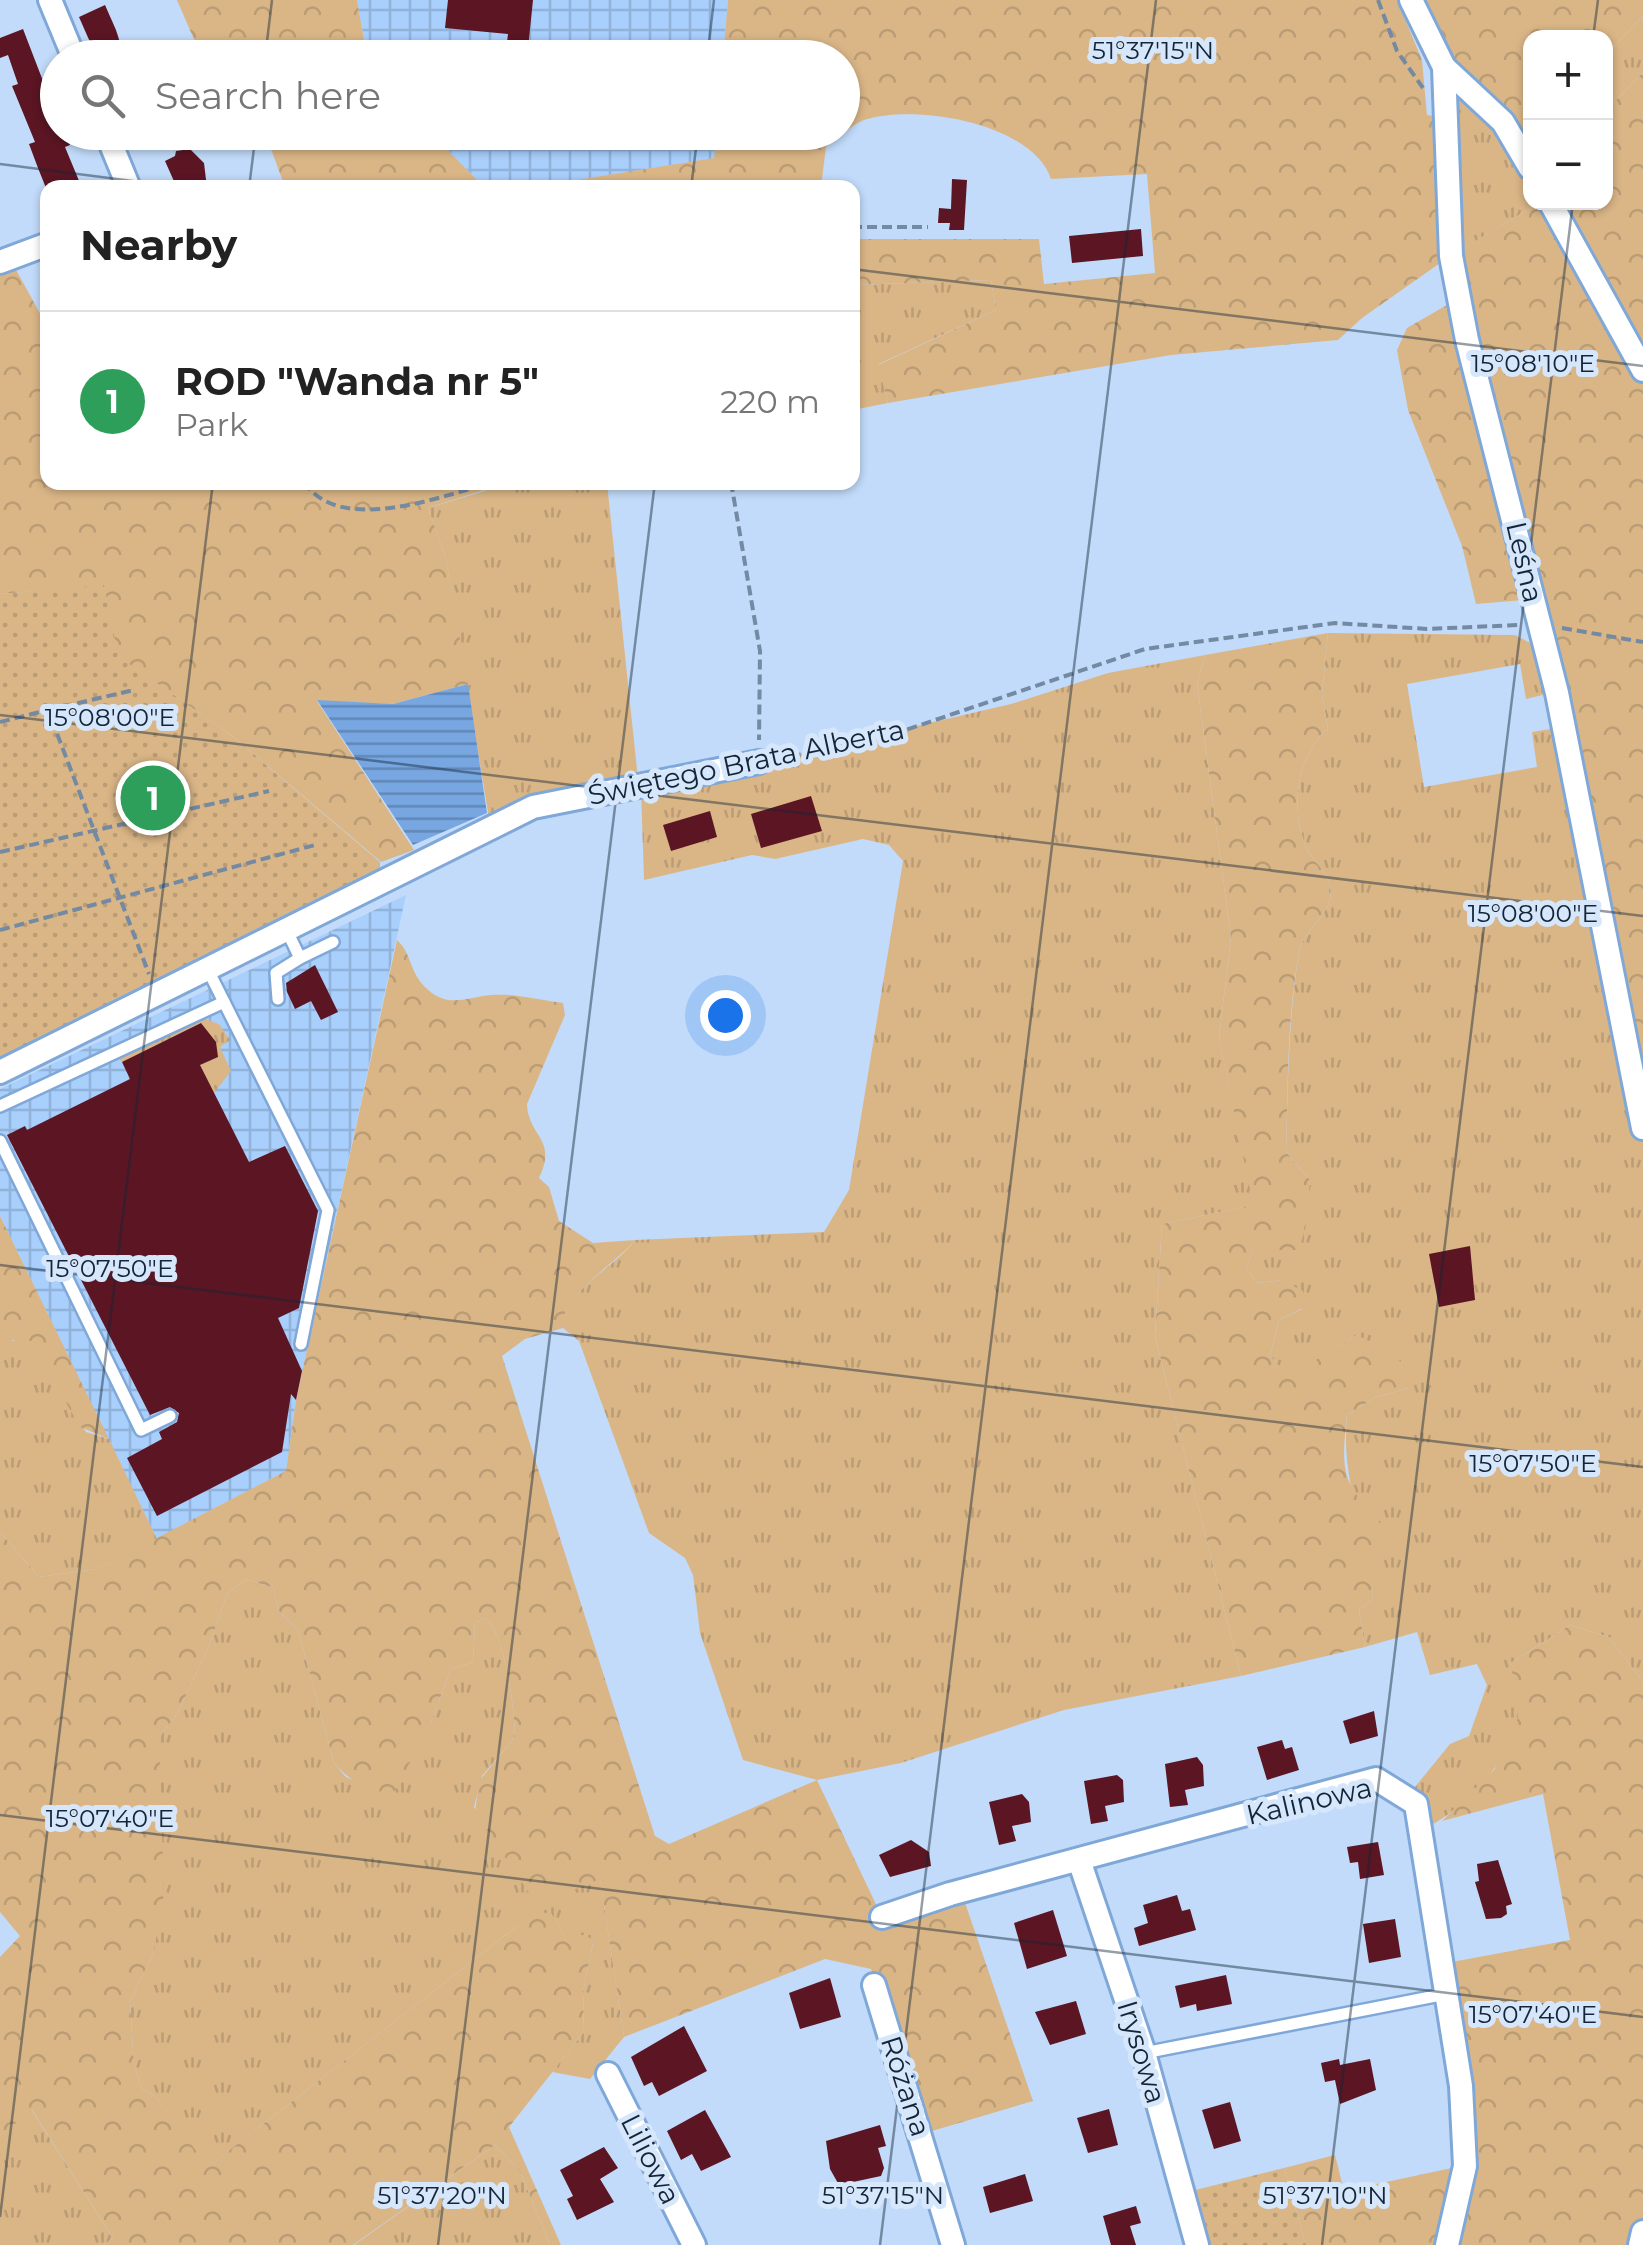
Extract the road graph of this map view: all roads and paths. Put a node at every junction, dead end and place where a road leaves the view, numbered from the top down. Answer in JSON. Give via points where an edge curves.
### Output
{"nodes":[{"id":1,"x":50,"y":0,"type":"edge"},
{"id":2,"x":1378,"y":0,"type":"edge"},
{"id":3,"x":1411,"y":0,"type":"edge"},
{"id":4,"x":67,"y":40,"type":"edge"},
{"id":5,"x":1444,"y":67,"type":"junction"},
{"id":6,"x":1425,"y":94,"type":"dead end"},
{"id":7,"x":113,"y":150,"type":"edge"},
{"id":8,"x":1523,"y":156,"type":"edge"},
{"id":9,"x":126,"y":180,"type":"edge"},
{"id":10,"x":1554,"y":210,"type":"edge"},
{"id":11,"x":860,"y":226,"type":"edge"},
{"id":12,"x":928,"y":227,"type":"dead end"},
{"id":13,"x":40,"y":247,"type":"edge"},
{"id":14,"x":0,"y":262,"type":"edge"},
{"id":15,"x":1643,"y":370,"type":"edge"},
{"id":16,"x":309,"y":490,"type":"edge"},
{"id":17,"x":462,"y":490,"type":"edge"},
{"id":18,"x":732,"y":490,"type":"edge"},
{"id":19,"x":1540,"y":624,"type":"junction"},
{"id":20,"x":1643,"y":642,"type":"edge"},
{"id":21,"x":134,"y":690,"type":"dead end"},
{"id":22,"x":48,"y":710,"type":"junction"},
{"id":23,"x":0,"y":722,"type":"edge"},
{"id":24,"x":759,"y":762,"type":"junction"},
{"id":25,"x":269,"y":791,"type":"dead end"},
{"id":26,"x":96,"y":831,"type":"junction"},
{"id":27,"x":316,"y":846,"type":"dead end"},
{"id":28,"x":0,"y":852,"type":"edge"},
{"id":29,"x":122,"y":898,"type":"junction"},
{"id":30,"x":286,"y":929,"type":"junction"},
{"id":31,"x":0,"y":930,"type":"edge"},
{"id":32,"x":332,"y":942,"type":"dead end"},
{"id":33,"x":300,"y":958,"type":"junction"},
{"id":34,"x":206,"y":968,"type":"junction"},
{"id":35,"x":155,"y":993,"type":"junction"},
{"id":36,"x":278,"y":999,"type":"dead end"},
{"id":37,"x":224,"y":1002,"type":"junction"},
{"id":38,"x":0,"y":1072,"type":"edge"},
{"id":39,"x":0,"y":1106,"type":"edge"},
{"id":40,"x":1643,"y":1128,"type":"edge"},
{"id":41,"x":0,"y":1140,"type":"edge"},
{"id":42,"x":301,"y":1344,"type":"dead end"},
{"id":43,"x":170,"y":1416,"type":"dead end"},
{"id":44,"x":1079,"y":1860,"type":"junction"},
{"id":45,"x":882,"y":1917,"type":"dead end"},
{"id":46,"x":874,"y":1984,"type":"dead end"},
{"id":47,"x":1446,"y":1994,"type":"junction"},
{"id":48,"x":1144,"y":2053,"type":"junction"},
{"id":49,"x":608,"y":2074,"type":"dead end"},
{"id":50,"x":1643,"y":2232,"type":"edge"},
{"id":51,"x":694,"y":2245,"type":"edge"},
{"id":52,"x":953,"y":2245,"type":"edge"},
{"id":53,"x":1197,"y":2245,"type":"edge"},
{"id":54,"x":1447,"y":2245,"type":"edge"},
{"id":55,"x":1640,"y":2245,"type":"edge"}],
"edges":[{"from":1,"to":4,"type":"street"},
{"from":2,"to":6,"type":"path","via":[[1398,52]]},
{"from":3,"to":5,"type":"street","name":"Leśna"},
{"from":5,"to":8,"type":"street","via":[[1503,122]]},
{"from":5,"to":19,"type":"street","name":"Leśna","via":[[1451,256]]},
{"from":7,"to":9,"type":"street"},
{"from":10,"to":15,"type":"street"},
{"from":11,"to":12,"type":"path"},
{"from":13,"to":14,"type":"street"},
{"from":16,"to":17,"type":"path","via":[[337,509],[367,512]]},
{"from":18,"to":24,"type":"path","via":[[760,651]]},
{"from":19,"to":20,"type":"path","name":"Świętego Brata Alberta"},
{"from":19,"to":24,"type":"path","name":"Świętego Brata Alberta","via":[[1335,623],[1144,649],[873,741]]},
{"from":19,"to":40,"type":"street","name":"Leśna"},
{"from":21,"to":22,"type":"path"},
{"from":22,"to":23,"type":"path"},
{"from":22,"to":26,"type":"path"},
{"from":24,"to":30,"type":"street","name":"Świętego Brata Alberta","via":[[533,806]]},
{"from":25,"to":26,"type":"path"},
{"from":26,"to":28,"type":"path"},
{"from":26,"to":29,"type":"path"},
{"from":27,"to":29,"type":"path"},
{"from":29,"to":31,"type":"path"},
{"from":29,"to":35,"type":"path"},
{"from":30,"to":33,"type":"lane"},
{"from":30,"to":34,"type":"street","name":"Świętego Brata Alberta"},
{"from":32,"to":33,"type":"lane"},
{"from":33,"to":36,"type":"lane","via":[[276,973]]},
{"from":34,"to":35,"type":"street","name":"Świętego Brata Alberta"},
{"from":34,"to":37,"type":"lane"},
{"from":35,"to":38,"type":"street","name":"Świętego Brata Alberta"},
{"from":37,"to":39,"type":"lane"},
{"from":37,"to":42,"type":"lane","via":[[328,1210]]},
{"from":41,"to":43,"type":"lane","via":[[142,1430]]},
{"from":44,"to":45,"type":"street","name":"Kalinowa"},
{"from":44,"to":47,"type":"street","name":"Kalinowa","via":[[1376,1779],[1416,1804]]},
{"from":44,"to":48,"type":"street","name":"Irysowa"},
{"from":46,"to":52,"type":"street","name":"Różana"},
{"from":47,"to":48,"type":"lane"},
{"from":47,"to":54,"type":"street","name":"Kalinowa","via":[[1465,2166]]},
{"from":48,"to":53,"type":"street","name":"Irysowa"},
{"from":49,"to":51,"type":"street","name":"Liliowa"},
{"from":50,"to":55,"type":"street"}]}
